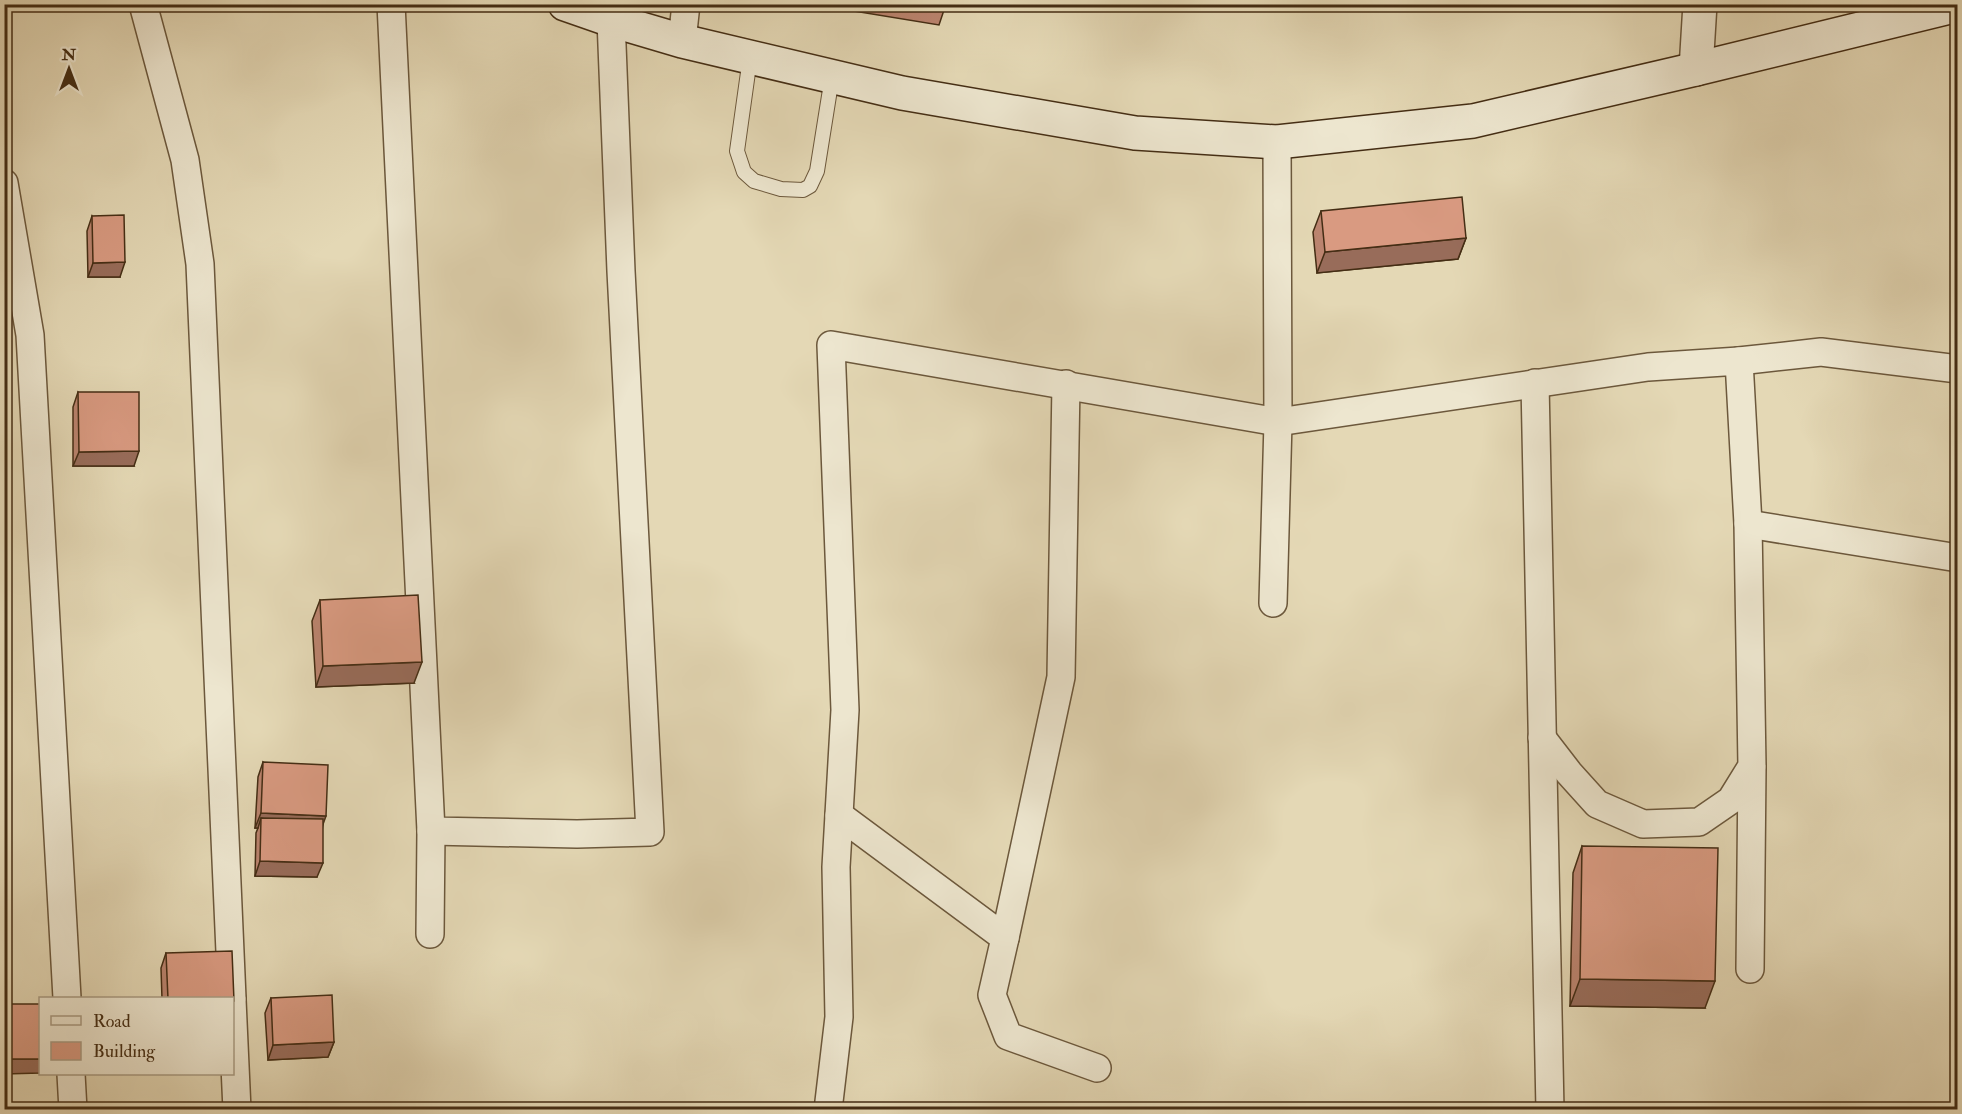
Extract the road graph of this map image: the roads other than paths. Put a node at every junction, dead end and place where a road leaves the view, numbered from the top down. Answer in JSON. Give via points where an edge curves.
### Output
{"nodes":[{"id":1,"x":143,"y":4,"type":"edge"},
{"id":2,"x":391,"y":4,"type":"edge"},
{"id":3,"x":566,"y":4,"type":"edge"},
{"id":4,"x":686,"y":4,"type":"edge"},
{"id":5,"x":1700,"y":4,"type":"edge"},
{"id":6,"x":1958,"y":5,"type":"edge"},
{"id":7,"x":611,"y":20,"type":"junction"},
{"id":8,"x":682,"y":41,"type":"junction"},
{"id":9,"x":750,"y":57,"type":"junction"},
{"id":10,"x":1696,"y":69,"type":"junction"},
{"id":11,"x":832,"y":77,"type":"junction"},
{"id":12,"x":1277,"y":142,"type":"junction"},
{"id":13,"x":4,"y":183,"type":"edge"},
{"id":14,"x":1739,"y":361,"type":"junction"},
{"id":15,"x":1958,"y":369,"type":"edge"},
{"id":16,"x":1535,"y":383,"type":"junction"},
{"id":17,"x":1066,"y":384,"type":"junction"},
{"id":18,"x":1278,"y":422,"type":"junction"},
{"id":19,"x":1748,"y":524,"type":"junction"},
{"id":20,"x":1958,"y":558,"type":"edge"},
{"id":21,"x":1273,"y":603,"type":"dead end"},
{"id":22,"x":1542,"y":738,"type":"junction"},
{"id":23,"x":1752,"y":766,"type":"junction"},
{"id":24,"x":839,"y":814,"type":"junction"},
{"id":25,"x":430,"y":831,"type":"junction"},
{"id":26,"x":430,"y":934,"type":"dead end"},
{"id":27,"x":1005,"y":938,"type":"junction"},
{"id":28,"x":1750,"y":969,"type":"dead end"},
{"id":29,"x":67,"y":997,"type":"edge"},
{"id":30,"x":232,"y":997,"type":"edge"},
{"id":31,"x":234,"y":1043,"type":"edge"},
{"id":32,"x":1097,"y":1068,"type":"dead end"},
{"id":33,"x":71,"y":1075,"type":"edge"},
{"id":34,"x":73,"y":1110,"type":"edge"},
{"id":35,"x":237,"y":1110,"type":"edge"},
{"id":36,"x":828,"y":1110,"type":"edge"},
{"id":37,"x":1550,"y":1110,"type":"edge"}],
"edges":[{"from":1,"to":30,"type":"street","via":[[185,160],[200,264]]},
{"from":2,"to":25,"type":"street"},
{"from":3,"to":7,"type":"main road"},
{"from":4,"to":8,"type":"street"},
{"from":5,"to":10,"type":"main road"},
{"from":6,"to":10,"type":"main road"},
{"from":7,"to":8,"type":"main road"},
{"from":7,"to":25,"type":"street","via":[[650,832]]},
{"from":8,"to":9,"type":"main road"},
{"from":9,"to":11,"type":"main road"},
{"from":9,"to":11,"type":"lane","via":[[736,152],[744,172],[754,181],[782,189],[803,190],[810,186],[818,171]]},
{"from":10,"to":12,"type":"main road","via":[[1473,122]]},
{"from":11,"to":12,"type":"main road","via":[[902,93],[1135,133]]},
{"from":12,"to":18,"type":"street"},
{"from":13,"to":29,"type":"street","via":[[30,335]]},
{"from":14,"to":15,"type":"street","via":[[1821,352]]},
{"from":14,"to":16,"type":"street","via":[[1648,367]]},
{"from":14,"to":19,"type":"street"},
{"from":16,"to":18,"type":"street"},
{"from":16,"to":22,"type":"street"},
{"from":17,"to":18,"type":"street"},
{"from":17,"to":24,"type":"street","via":[[831,345],[845,710]]},
{"from":17,"to":27,"type":"street","via":[[1061,677]]},
{"from":18,"to":21,"type":"street"},
{"from":19,"to":20,"type":"street"},
{"from":19,"to":23,"type":"street"},
{"from":22,"to":23,"type":"street","via":[[1597,804],[1643,824],[1699,822],[1731,800]]},
{"from":22,"to":37,"type":"street"},
{"from":23,"to":28,"type":"street"},
{"from":24,"to":27,"type":"street"},
{"from":24,"to":36,"type":"street","via":[[839,1017]]},
{"from":25,"to":26,"type":"street"},
{"from":27,"to":32,"type":"street","via":[[992,995],[1008,1036]]},
{"from":31,"to":35,"type":"street"},
{"from":33,"to":34,"type":"street"}]}
